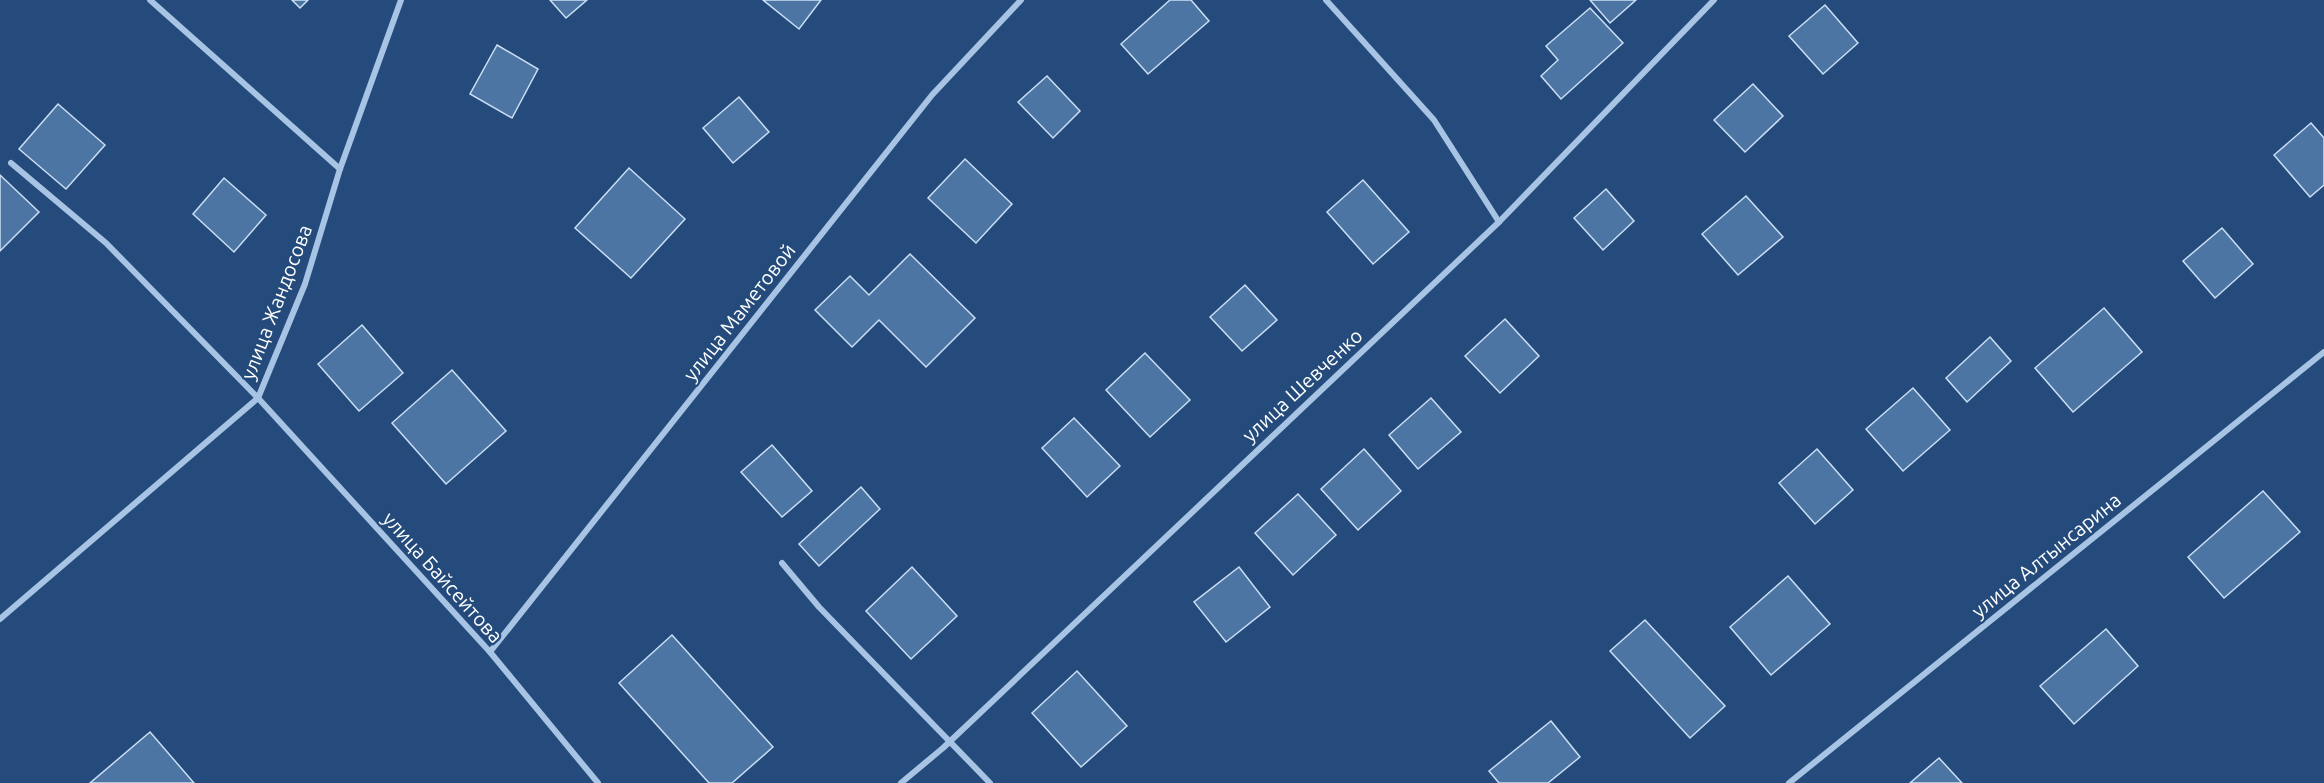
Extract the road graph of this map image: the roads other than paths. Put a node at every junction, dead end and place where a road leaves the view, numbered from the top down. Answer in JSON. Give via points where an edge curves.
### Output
{"nodes":[{"id":1,"x":150,"y":0,"type":"edge"},
{"id":2,"x":401,"y":0,"type":"edge"},
{"id":3,"x":1021,"y":0,"type":"edge"},
{"id":4,"x":1326,"y":0,"type":"edge"},
{"id":5,"x":1714,"y":0,"type":"edge"},
{"id":6,"x":12,"y":163,"type":"dead end"},
{"id":7,"x":340,"y":169,"type":"junction"},
{"id":8,"x":1499,"y":222,"type":"junction"},
{"id":9,"x":2324,"y":352,"type":"edge"},
{"id":10,"x":258,"y":398,"type":"junction"},
{"id":11,"x":782,"y":563,"type":"dead end"},
{"id":12,"x":0,"y":619,"type":"edge"},
{"id":13,"x":490,"y":652,"type":"junction"},
{"id":14,"x":951,"y":740,"type":"junction"},
{"id":15,"x":598,"y":783,"type":"edge"},
{"id":16,"x":901,"y":783,"type":"edge"},
{"id":17,"x":990,"y":783,"type":"edge"},
{"id":18,"x":1789,"y":783,"type":"edge"}],
"edges":[{"from":1,"to":7,"type":"street"},
{"from":2,"to":7,"type":"street","name":"улица Жандосова"},
{"from":3,"to":13,"type":"street","name":"улица Маметовой","via":[[932,95]]},
{"from":4,"to":8,"type":"street","via":[[1434,120]]},
{"from":5,"to":8,"type":"street","name":"улица Шевченко"},
{"from":6,"to":10,"type":"street","name":"улица Байсейтова","via":[[106,243]]},
{"from":7,"to":10,"type":"street","name":"улица Жандосова","via":[[305,284]]},
{"from":8,"to":14,"type":"street","name":"улица Шевченко"},
{"from":9,"to":18,"type":"street","name":"улица Алтынсарина"},
{"from":10,"to":12,"type":"street","name":"улица Жандосова"},
{"from":10,"to":13,"type":"street","name":"улица Байсейтова"},
{"from":11,"to":14,"type":"street","via":[[913,706]]},
{"from":13,"to":15,"type":"street","name":"улица Байсейтова"},
{"from":14,"to":16,"type":"street","name":"улица Шевченко"},
{"from":14,"to":17,"type":"street"}]}
